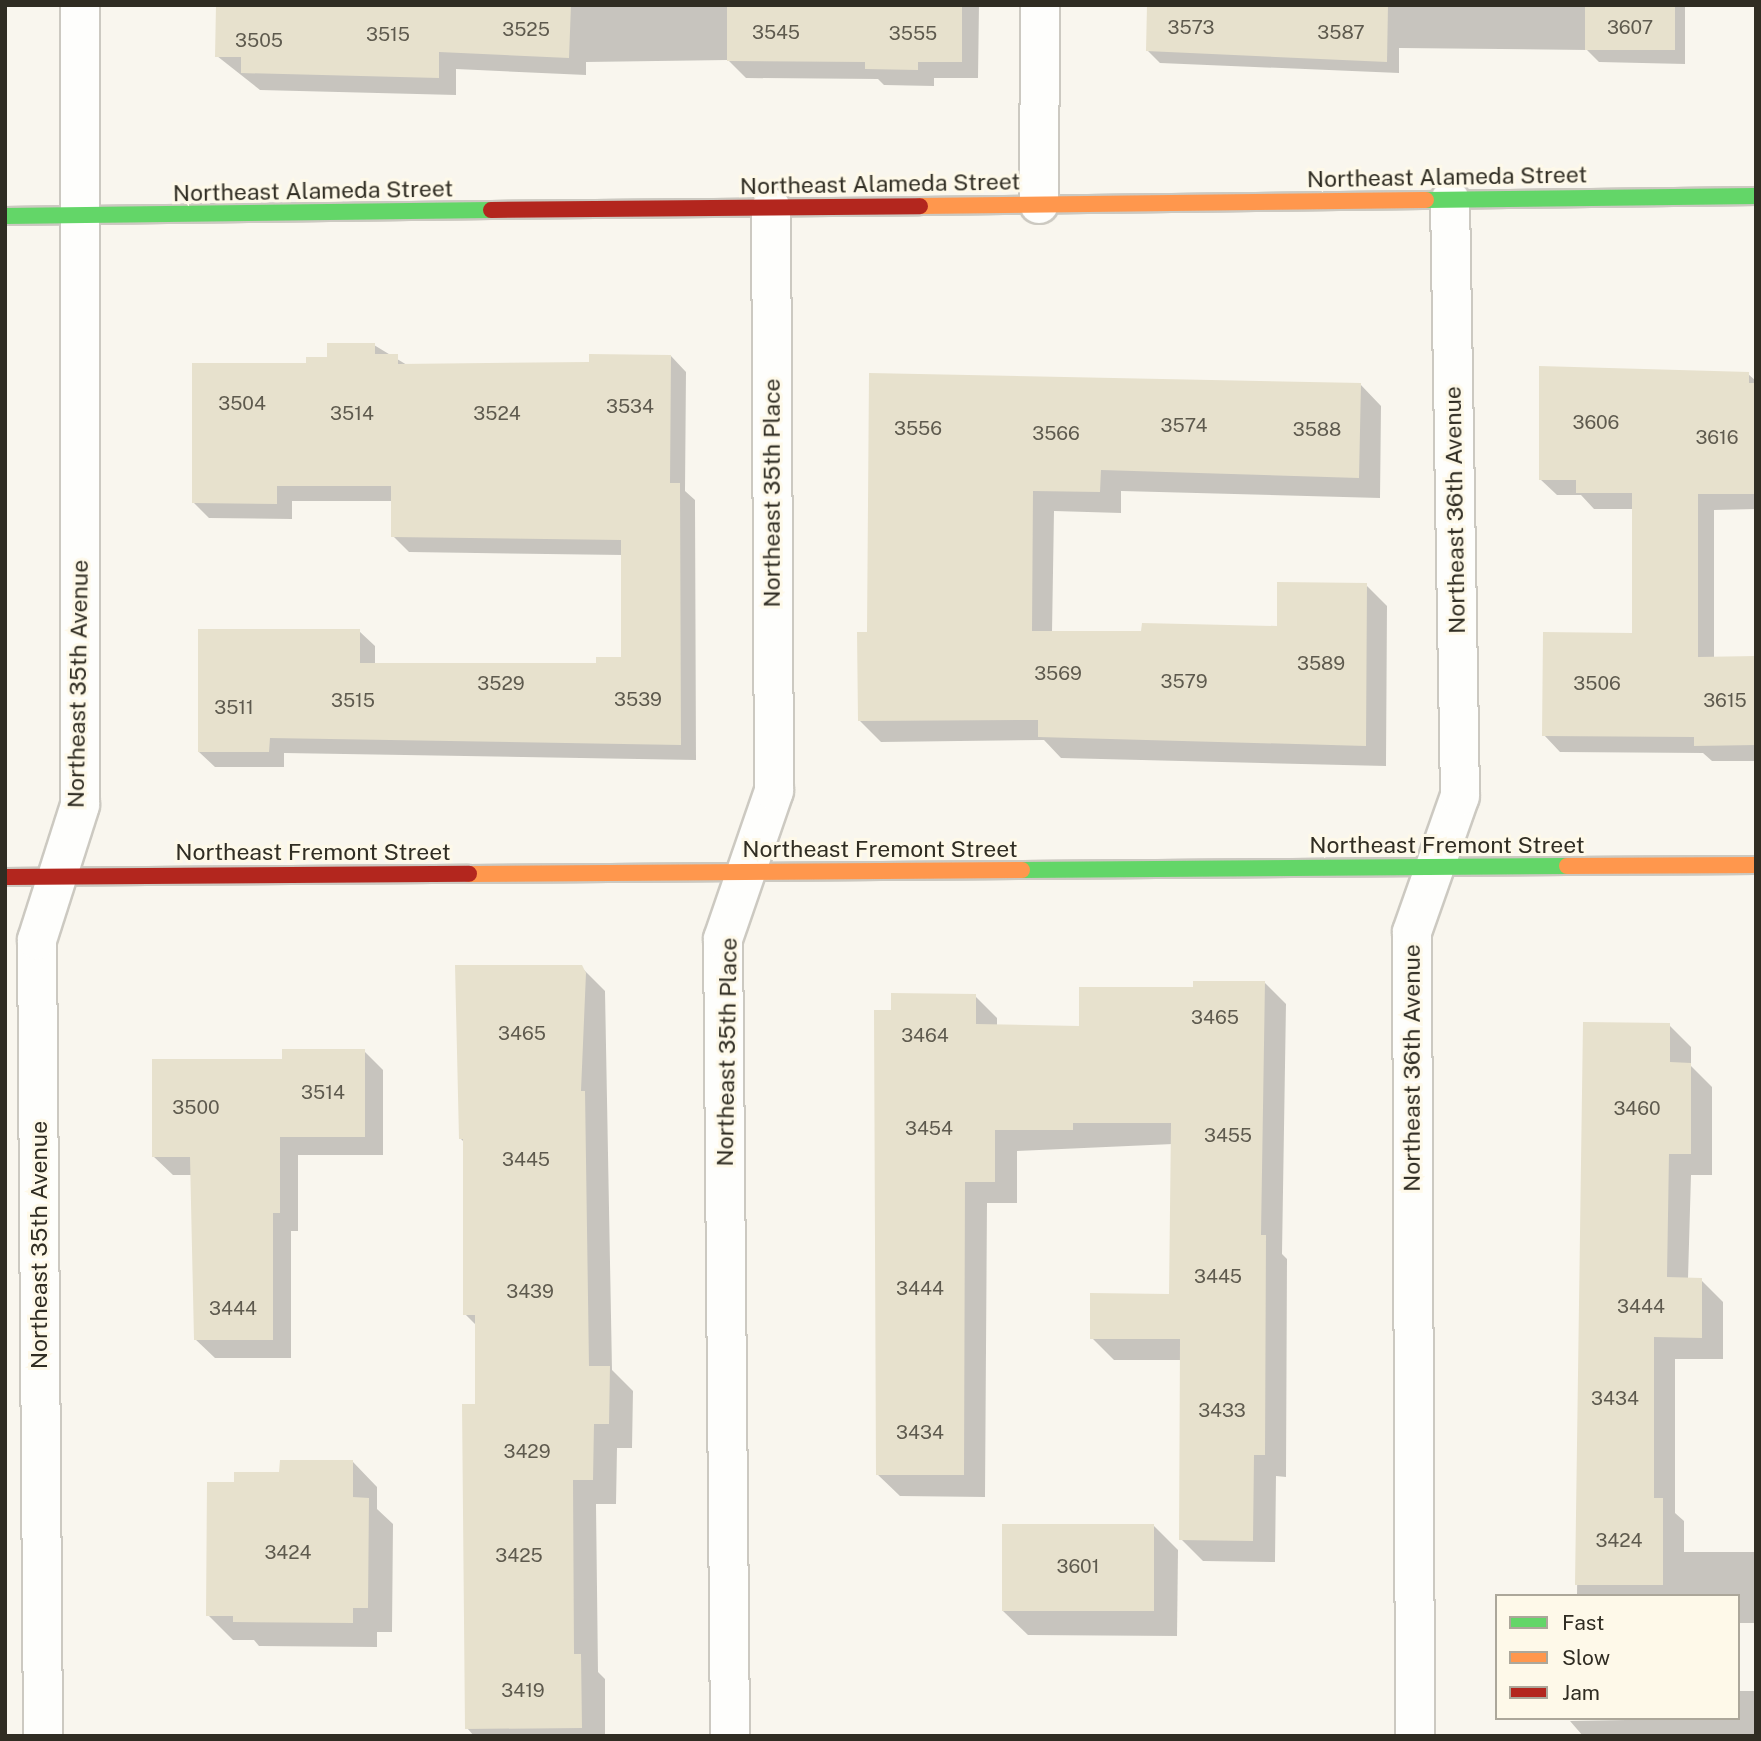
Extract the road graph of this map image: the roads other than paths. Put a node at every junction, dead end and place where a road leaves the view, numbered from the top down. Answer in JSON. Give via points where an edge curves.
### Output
{"nodes":[{"id":1,"x":80,"y":5,"type":"edge"},
{"id":2,"x":1040,"y":5,"type":"edge"},
{"id":3,"x":1756,"y":196,"type":"edge"},
{"id":4,"x":1450,"y":200,"type":"junction"},
{"id":5,"x":1039,"y":204,"type":"junction"},
{"id":6,"x":771,"y":208,"type":"junction"},
{"id":7,"x":5,"y":216,"type":"edge"},
{"id":8,"x":81,"y":216,"type":"junction"},
{"id":9,"x":1756,"y":865,"type":"edge"},
{"id":10,"x":1434,"y":868,"type":"junction"},
{"id":11,"x":746,"y":873,"type":"junction"},
{"id":12,"x":5,"y":877,"type":"edge"},
{"id":13,"x":58,"y":877,"type":"junction"},
{"id":14,"x":43,"y":1736,"type":"edge"},
{"id":15,"x":730,"y":1736,"type":"edge"},
{"id":16,"x":1415,"y":1736,"type":"edge"}],
"edges":[{"from":1,"to":8,"type":"street","name":"Northeast 35th Avenue"},
{"from":2,"to":5,"type":"street"},
{"from":3,"to":4,"type":"street","name":"Northeast Alameda Street"},
{"from":4,"to":5,"type":"street","name":"Northeast Alameda Street"},
{"from":4,"to":10,"type":"street","name":"Northeast 36th Avenue","via":[[1460,796]]},
{"from":5,"to":6,"type":"street","name":"Northeast Alameda Street"},
{"from":6,"to":8,"type":"street","name":"Northeast Alameda Street"},
{"from":6,"to":11,"type":"street","name":"Northeast 35th Place","via":[[774,791]]},
{"from":7,"to":8,"type":"street","name":"Northeast Alameda Street"},
{"from":8,"to":13,"type":"street","name":"Northeast 35th Avenue","via":[[80,805]]},
{"from":9,"to":10,"type":"street","name":"Northeast Fremont Street"},
{"from":10,"to":11,"type":"street","name":"Northeast Fremont Street"},
{"from":10,"to":16,"type":"street","name":"Northeast 36th Avenue","via":[[1412,932]]},
{"from":11,"to":13,"type":"street","name":"Northeast Fremont Street"},
{"from":11,"to":15,"type":"street","name":"Northeast 35th Place","via":[[723,939]]},
{"from":12,"to":13,"type":"street","name":"Northeast Fremont Street"},
{"from":13,"to":14,"type":"street","name":"Northeast 35th Avenue","via":[[37,940]]}]}
